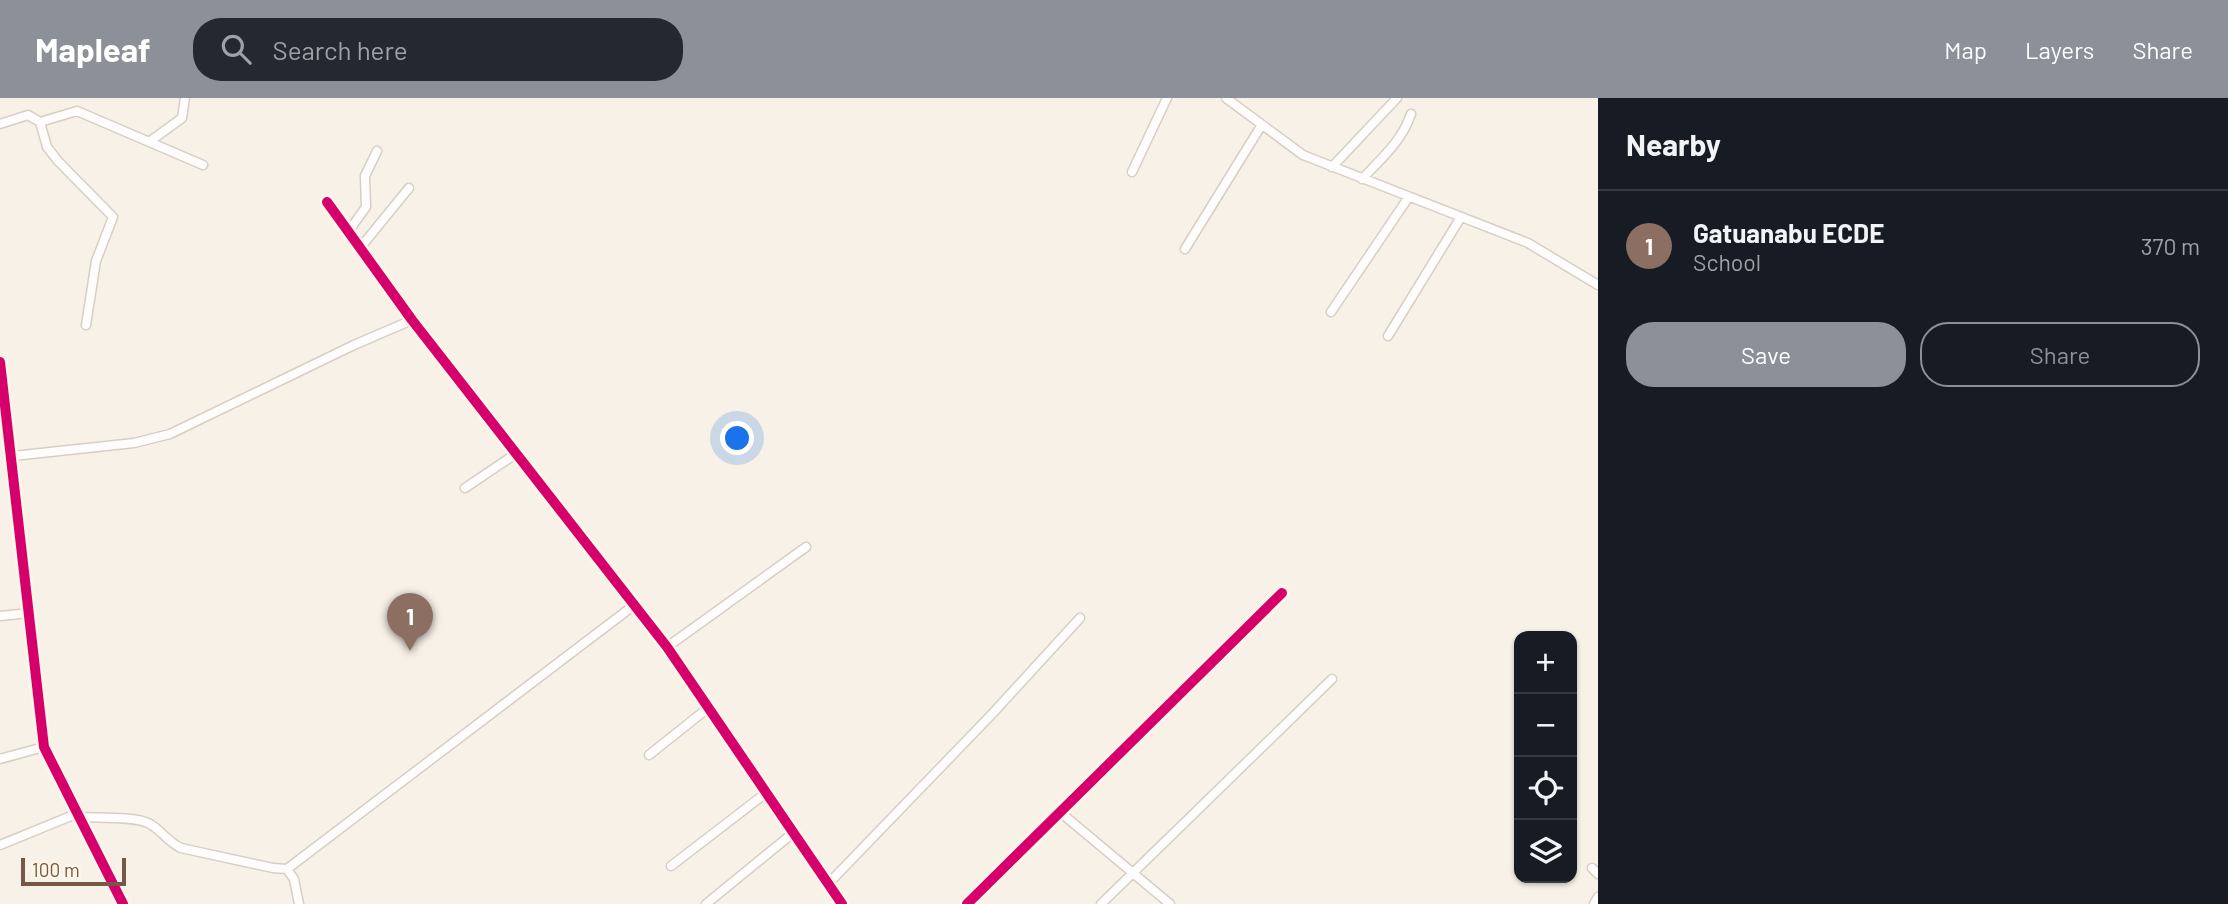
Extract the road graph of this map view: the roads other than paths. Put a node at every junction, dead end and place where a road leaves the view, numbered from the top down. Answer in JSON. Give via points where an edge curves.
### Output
{"nodes":[{"id":1,"x":186,"y":98,"type":"edge"},
{"id":2,"x":1167,"y":98,"type":"edge"},
{"id":3,"x":1226,"y":98,"type":"edge"},
{"id":4,"x":1397,"y":98,"type":"edge"},
{"id":5,"x":1411,"y":114,"type":"dead end"},
{"id":6,"x":40,"y":122,"type":"junction"},
{"id":7,"x":0,"y":124,"type":"edge"},
{"id":8,"x":1261,"y":126,"type":"junction"},
{"id":9,"x":149,"y":142,"type":"junction"},
{"id":10,"x":377,"y":151,"type":"dead end"},
{"id":11,"x":203,"y":164,"type":"dead end"},
{"id":12,"x":1332,"y":167,"type":"junction"},
{"id":13,"x":1132,"y":172,"type":"dead end"},
{"id":14,"x":1362,"y":179,"type":"junction"},
{"id":15,"x":409,"y":188,"type":"dead end"},
{"id":16,"x":1408,"y":198,"type":"junction"},
{"id":17,"x":327,"y":202,"type":"dead end"},
{"id":18,"x":1461,"y":217,"type":"junction"},
{"id":19,"x":348,"y":232,"type":"junction"},
{"id":20,"x":360,"y":248,"type":"junction"},
{"id":21,"x":1185,"y":249,"type":"dead end"},
{"id":22,"x":1598,"y":285,"type":"edge"},
{"id":23,"x":1331,"y":313,"type":"dead end"},
{"id":24,"x":412,"y":320,"type":"junction"},
{"id":25,"x":86,"y":325,"type":"dead end"},
{"id":26,"x":1388,"y":336,"type":"dead end"},
{"id":27,"x":0,"y":362,"type":"edge"},
{"id":28,"x":3,"y":395,"type":"edge"},
{"id":29,"x":517,"y":453,"type":"junction"},
{"id":30,"x":13,"y":456,"type":"junction"},
{"id":31,"x":465,"y":488,"type":"dead end"},
{"id":32,"x":806,"y":547,"type":"dead end"},
{"id":33,"x":1283,"y":593,"type":"dead end"},
{"id":34,"x":633,"y":606,"type":"junction"},
{"id":35,"x":29,"y":613,"type":"junction"},
{"id":36,"x":0,"y":616,"type":"edge"},
{"id":37,"x":1080,"y":618,"type":"dead end"},
{"id":38,"x":667,"y":647,"type":"junction"},
{"id":39,"x":1332,"y":679,"type":"dead end"},
{"id":40,"x":708,"y":708,"type":"junction"},
{"id":41,"x":44,"y":747,"type":"junction"},
{"id":42,"x":649,"y":755,"type":"dead end"},
{"id":43,"x":0,"y":759,"type":"edge"},
{"id":44,"x":766,"y":793,"type":"junction"},
{"id":45,"x":1060,"y":812,"type":"junction"},
{"id":46,"x":79,"y":816,"type":"junction"},
{"id":47,"x":793,"y":833,"type":"junction"},
{"id":48,"x":0,"y":845,"type":"edge"},
{"id":49,"x":671,"y":866,"type":"dead end"},
{"id":50,"x":287,"y":869,"type":"junction"},
{"id":51,"x":1133,"y":872,"type":"junction"},
{"id":52,"x":828,"y":884,"type":"junction"},
{"id":53,"x":1598,"y":897,"type":"edge"},
{"id":54,"x":123,"y":904,"type":"edge"},
{"id":55,"x":299,"y":904,"type":"edge"},
{"id":56,"x":706,"y":904,"type":"edge"},
{"id":57,"x":842,"y":904,"type":"edge"},
{"id":58,"x":967,"y":904,"type":"edge"},
{"id":59,"x":1101,"y":904,"type":"edge"},
{"id":60,"x":1170,"y":904,"type":"edge"},
{"id":61,"x":1594,"y":904,"type":"edge"}],
"edges":[{"from":1,"to":9,"type":"street","via":[[182,118]]},
{"from":2,"to":13,"type":"street"},
{"from":3,"to":8,"type":"street"},
{"from":4,"to":12,"type":"street"},
{"from":5,"to":14,"type":"street","via":[[1406,130]]},
{"from":6,"to":7,"type":"street","via":[[28,115]]},
{"from":6,"to":9,"type":"street","via":[[77,111]]},
{"from":6,"to":25,"type":"street","via":[[47,147],[113,217],[96,261]]},
{"from":8,"to":12,"type":"street","via":[[1303,155]]},
{"from":8,"to":21,"type":"street"},
{"from":9,"to":11,"type":"street"},
{"from":10,"to":19,"type":"street","via":[[365,176],[366,208]]},
{"from":12,"to":14,"type":"street"},
{"from":14,"to":16,"type":"street"},
{"from":15,"to":20,"type":"street"},
{"from":16,"to":18,"type":"street"},
{"from":16,"to":23,"type":"street"},
{"from":17,"to":19,"type":"street"},
{"from":18,"to":22,"type":"street","via":[[1528,243]]},
{"from":18,"to":26,"type":"street"},
{"from":19,"to":20,"type":"street"},
{"from":20,"to":24,"type":"street"},
{"from":24,"to":29,"type":"street"},
{"from":24,"to":30,"type":"street","via":[[170,434],[134,443]]},
{"from":27,"to":28,"type":"street"},
{"from":28,"to":30,"type":"street"},
{"from":29,"to":31,"type":"street"},
{"from":29,"to":34,"type":"street"},
{"from":30,"to":35,"type":"street"},
{"from":32,"to":38,"type":"street"},
{"from":33,"to":45,"type":"street"},
{"from":34,"to":38,"type":"street"},
{"from":34,"to":50,"type":"street"},
{"from":35,"to":36,"type":"street"},
{"from":35,"to":41,"type":"street"},
{"from":37,"to":52,"type":"street"},
{"from":38,"to":40,"type":"street"},
{"from":39,"to":51,"type":"street"},
{"from":40,"to":42,"type":"street"},
{"from":40,"to":44,"type":"street"},
{"from":41,"to":43,"type":"street"},
{"from":41,"to":46,"type":"street"},
{"from":44,"to":47,"type":"street"},
{"from":44,"to":49,"type":"street"},
{"from":45,"to":51,"type":"street"},
{"from":45,"to":58,"type":"street"},
{"from":46,"to":48,"type":"street"},
{"from":46,"to":50,"type":"street","via":[[141,821],[181,848]]},
{"from":46,"to":54,"type":"street"},
{"from":47,"to":52,"type":"street"},
{"from":47,"to":56,"type":"street"},
{"from":50,"to":55,"type":"street"},
{"from":51,"to":59,"type":"street"},
{"from":51,"to":60,"type":"street"},
{"from":52,"to":57,"type":"street"},
{"from":53,"to":61,"type":"street"}]}
